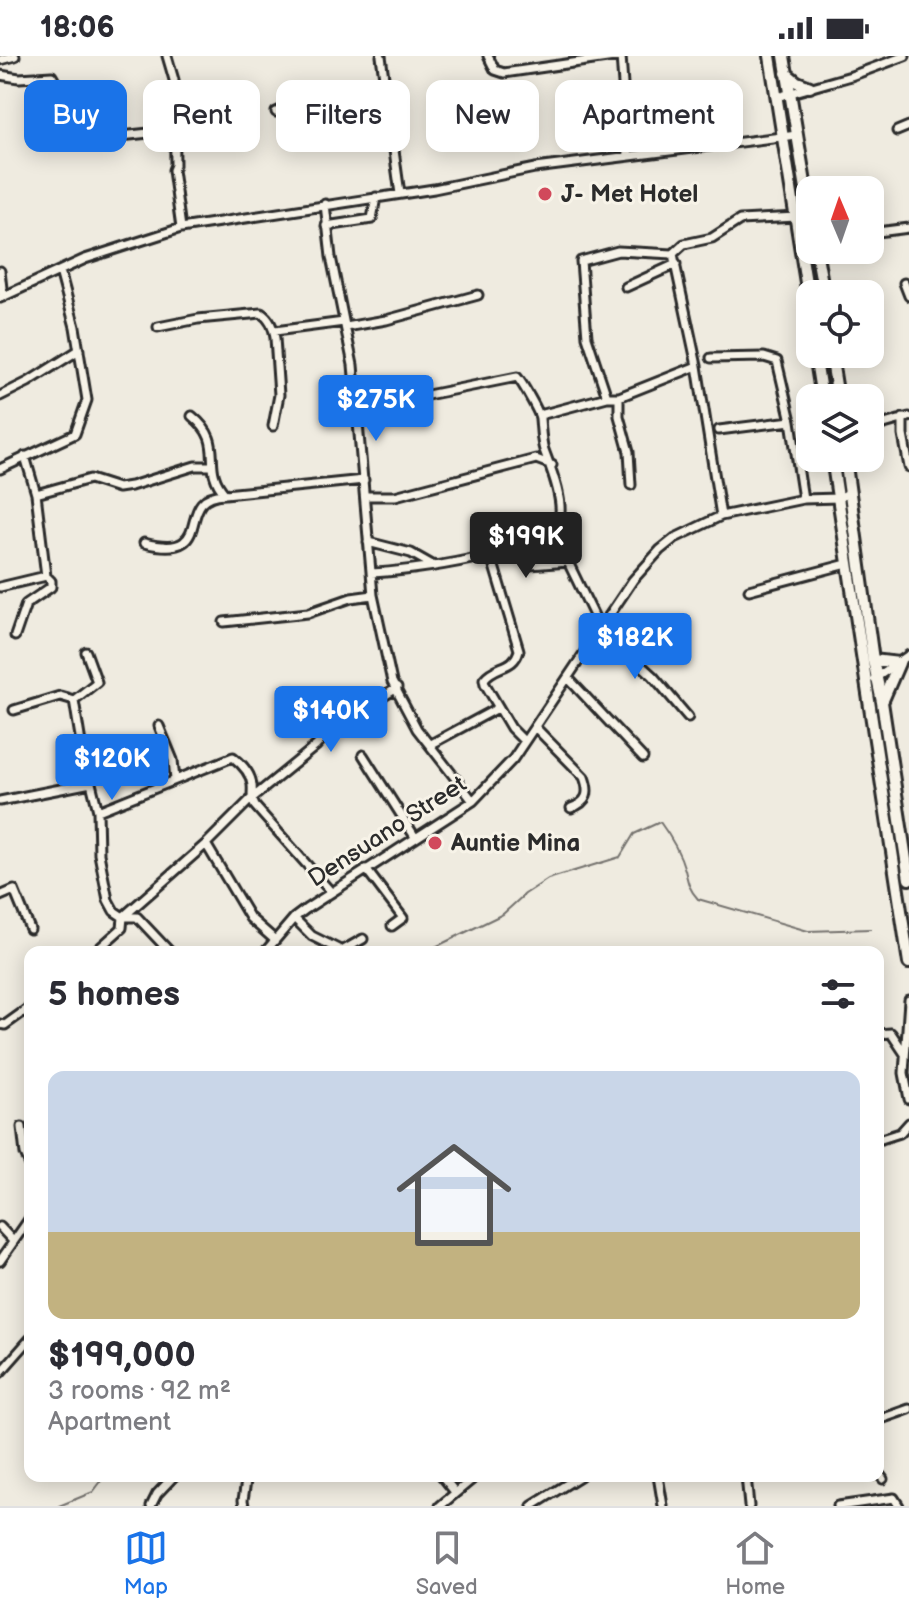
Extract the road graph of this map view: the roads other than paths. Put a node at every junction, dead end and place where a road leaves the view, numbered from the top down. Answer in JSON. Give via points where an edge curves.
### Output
{"nodes":[{"id":1,"x":15,"y":56,"type":"edge"},
{"id":2,"x":167,"y":56,"type":"edge"},
{"id":3,"x":381,"y":56,"type":"edge"},
{"id":4,"x":488,"y":56,"type":"edge"},
{"id":5,"x":770,"y":56,"type":"edge"},
{"id":6,"x":784,"y":56,"type":"edge"},
{"id":7,"x":905,"y":56,"type":"edge"},
{"id":8,"x":0,"y":60,"type":"edge"},
{"id":9,"x":786,"y":73,"type":"junction"},
{"id":10,"x":0,"y":75,"type":"edge"},
{"id":11,"x":174,"y":80,"type":"edge"},
{"id":12,"x":385,"y":80,"type":"edge"},
{"id":13,"x":810,"y":87,"type":"junction"},
{"id":14,"x":790,"y":94,"type":"junction"},
{"id":15,"x":777,"y":97,"type":"junction"},
{"id":16,"x":909,"y":126,"type":"edge"},
{"id":17,"x":897,"y":131,"type":"dead end"},
{"id":18,"x":143,"y":134,"type":"edge"},
{"id":19,"x":797,"y":135,"type":"junction"},
{"id":20,"x":783,"y":137,"type":"junction"},
{"id":21,"x":173,"y":152,"type":"edge"},
{"id":22,"x":395,"y":152,"type":"edge"},
{"id":23,"x":628,"y":156,"type":"junction"},
{"id":24,"x":804,"y":176,"type":"edge"},
{"id":25,"x":400,"y":194,"type":"junction"},
{"id":26,"x":376,"y":197,"type":"junction"},
{"id":27,"x":325,"y":204,"type":"junction"},
{"id":28,"x":796,"y":211,"type":"edge"},
{"id":29,"x":796,"y":217,"type":"edge"},
{"id":30,"x":326,"y":226,"type":"junction"},
{"id":31,"x":181,"y":228,"type":"junction"},
{"id":32,"x":909,"y":228,"type":"edge"},
{"id":33,"x":884,"y":231,"type":"edge"},
{"id":34,"x":673,"y":254,"type":"junction"},
{"id":35,"x":676,"y":264,"type":"junction"},
{"id":36,"x":0,"y":271,"type":"edge"},
{"id":37,"x":60,"y":271,"type":"junction"},
{"id":38,"x":904,"y":283,"type":"dead end"},
{"id":39,"x":626,"y":287,"type":"dead end"},
{"id":40,"x":478,"y":295,"type":"dead end"},
{"id":41,"x":909,"y":296,"type":"edge"},
{"id":42,"x":1,"y":298,"type":"edge"},
{"id":43,"x":345,"y":324,"type":"junction"},
{"id":44,"x":158,"y":327,"type":"dead end"},
{"id":45,"x":275,"y":331,"type":"junction"},
{"id":46,"x":79,"y":350,"type":"junction"},
{"id":47,"x":711,"y":358,"type":"dead end"},
{"id":48,"x":697,"y":366,"type":"junction"},
{"id":49,"x":0,"y":396,"type":"edge"},
{"id":50,"x":607,"y":397,"type":"junction"},
{"id":51,"x":619,"y":397,"type":"junction"},
{"id":52,"x":358,"y":409,"type":"junction"},
{"id":53,"x":540,"y":415,"type":"junction"},
{"id":54,"x":192,"y":416,"type":"dead end"},
{"id":55,"x":906,"y":417,"type":"edge"},
{"id":56,"x":791,"y":421,"type":"junction"},
{"id":57,"x":884,"y":424,"type":"edge"},
{"id":58,"x":273,"y":426,"type":"dead end"},
{"id":59,"x":719,"y":430,"type":"dead end"},
{"id":60,"x":544,"y":448,"type":"junction"},
{"id":61,"x":25,"y":456,"type":"junction"},
{"id":62,"x":536,"y":459,"type":"junction"},
{"id":63,"x":552,"y":465,"type":"junction"},
{"id":64,"x":211,"y":466,"type":"junction"},
{"id":65,"x":909,"y":467,"type":"edge"},
{"id":66,"x":0,"y":469,"type":"edge"},
{"id":67,"x":837,"y":472,"type":"edge"},
{"id":68,"x":845,"y":472,"type":"edge"},
{"id":69,"x":364,"y":480,"type":"junction"},
{"id":70,"x":631,"y":485,"type":"dead end"},
{"id":71,"x":36,"y":494,"type":"junction"},
{"id":72,"x":225,"y":494,"type":"junction"},
{"id":73,"x":844,"y":495,"type":"junction"},
{"id":74,"x":365,"y":496,"type":"junction"},
{"id":75,"x":803,"y":499,"type":"junction"},
{"id":76,"x":721,"y":516,"type":"junction"},
{"id":77,"x":368,"y":542,"type":"junction"},
{"id":78,"x":144,"y":543,"type":"dead end"},
{"id":79,"x":522,"y":544,"type":"junction"},
{"id":80,"x":491,"y":556,"type":"junction"},
{"id":81,"x":847,"y":564,"type":"junction"},
{"id":82,"x":436,"y":567,"type":"junction"},
{"id":83,"x":371,"y":573,"type":"junction"},
{"id":84,"x":46,"y":576,"type":"junction"},
{"id":85,"x":0,"y":587,"type":"edge"},
{"id":86,"x":749,"y":590,"type":"dead end"},
{"id":87,"x":373,"y":595,"type":"junction"},
{"id":88,"x":224,"y":622,"type":"dead end"},
{"id":89,"x":600,"y":628,"type":"junction"},
{"id":90,"x":15,"y":636,"type":"dead end"},
{"id":91,"x":86,"y":652,"type":"dead end"},
{"id":92,"x":909,"y":655,"type":"edge"},
{"id":93,"x":873,"y":660,"type":"junction"},
{"id":94,"x":899,"y":663,"type":"junction"},
{"id":95,"x":877,"y":677,"type":"junction"},
{"id":96,"x":568,"y":678,"type":"junction"},
{"id":97,"x":866,"y":685,"type":"junction"},
{"id":98,"x":397,"y":688,"type":"junction"},
{"id":99,"x":74,"y":700,"type":"junction"},
{"id":100,"x":882,"y":702,"type":"junction"},
{"id":101,"x":498,"y":708,"type":"junction"},
{"id":102,"x":14,"y":710,"type":"dead end"},
{"id":103,"x":688,"y":717,"type":"dead end"},
{"id":104,"x":159,"y":726,"type":"dead end"},
{"id":105,"x":535,"y":727,"type":"junction"},
{"id":106,"x":524,"y":741,"type":"junction"},
{"id":107,"x":431,"y":744,"type":"junction"},
{"id":108,"x":363,"y":755,"type":"dead end"},
{"id":109,"x":643,"y":758,"type":"dead end"},
{"id":110,"x":175,"y":780,"type":"junction"},
{"id":111,"x":91,"y":783,"type":"junction"},
{"id":112,"x":251,"y":799,"type":"junction"},
{"id":113,"x":0,"y":801,"type":"edge"},
{"id":114,"x":473,"y":801,"type":"junction"},
{"id":115,"x":571,"y":808,"type":"dead end"},
{"id":116,"x":98,"y":811,"type":"junction"},
{"id":117,"x":415,"y":837,"type":"junction"},
{"id":118,"x":206,"y":844,"type":"junction"},
{"id":119,"x":366,"y":869,"type":"junction"},
{"id":120,"x":909,"y":879,"type":"edge"},
{"id":121,"x":331,"y":892,"type":"junction"},
{"id":122,"x":0,"y":896,"type":"edge"},
{"id":123,"x":123,"y":917,"type":"junction"},
{"id":124,"x":294,"y":918,"type":"junction"},
{"id":125,"x":392,"y":926,"type":"dead end"},
{"id":126,"x":30,"y":929,"type":"dead end"},
{"id":127,"x":363,"y":939,"type":"dead end"},
{"id":128,"x":275,"y":940,"type":"junction"},
{"id":129,"x":102,"y":946,"type":"edge"},
{"id":130,"x":164,"y":946,"type":"edge"},
{"id":131,"x":270,"y":946,"type":"edge"},
{"id":132,"x":331,"y":946,"type":"edge"},
{"id":133,"x":350,"y":946,"type":"edge"},
{"id":134,"x":909,"y":963,"type":"edge"},
{"id":135,"x":909,"y":1000,"type":"edge"},
{"id":136,"x":24,"y":1011,"type":"edge"},
{"id":137,"x":0,"y":1024,"type":"edge"},
{"id":138,"x":884,"y":1034,"type":"edge"},
{"id":139,"x":905,"y":1054,"type":"junction"},
{"id":140,"x":909,"y":1099,"type":"edge"},
{"id":141,"x":909,"y":1123,"type":"edge"},
{"id":142,"x":22,"y":1127,"type":"dead end"},
{"id":143,"x":884,"y":1138,"type":"edge"},
{"id":144,"x":24,"y":1145,"type":"edge"},
{"id":145,"x":24,"y":1226,"type":"edge"},
{"id":146,"x":0,"y":1227,"type":"edge"},
{"id":147,"x":13,"y":1241,"type":"junction"},
{"id":148,"x":0,"y":1261,"type":"edge"},
{"id":149,"x":24,"y":1347,"type":"edge"},
{"id":150,"x":0,"y":1373,"type":"edge"},
{"id":151,"x":909,"y":1409,"type":"edge"},
{"id":152,"x":884,"y":1418,"type":"edge"},
{"id":153,"x":168,"y":1482,"type":"edge"},
{"id":154,"x":246,"y":1482,"type":"edge"},
{"id":155,"x":447,"y":1482,"type":"edge"},
{"id":156,"x":468,"y":1482,"type":"edge"},
{"id":157,"x":562,"y":1482,"type":"edge"},
{"id":158,"x":570,"y":1482,"type":"edge"},
{"id":159,"x":659,"y":1482,"type":"edge"},
{"id":160,"x":747,"y":1482,"type":"edge"},
{"id":161,"x":563,"y":1486,"type":"junction"},
{"id":162,"x":455,"y":1492,"type":"junction"},
{"id":163,"x":151,"y":1506,"type":"edge"},
{"id":164,"x":244,"y":1506,"type":"edge"},
{"id":165,"x":440,"y":1506,"type":"edge"},
{"id":166,"x":532,"y":1506,"type":"edge"},
{"id":167,"x":663,"y":1506,"type":"edge"},
{"id":168,"x":749,"y":1506,"type":"edge"},
{"id":169,"x":838,"y":1506,"type":"edge"},
{"id":170,"x":899,"y":1506,"type":"edge"}],
"edges":[{"from":1,"to":8,"type":"street"},
{"from":2,"to":11,"type":"street"},
{"from":3,"to":12,"type":"street"},
{"from":4,"to":23,"type":"street","via":[[495,70],[504,73],[621,56]]},
{"from":5,"to":15,"type":"highway"},
{"from":6,"to":9,"type":"highway"},
{"from":7,"to":13,"type":"street"},
{"from":9,"to":13,"type":"highway"},
{"from":9,"to":14,"type":"highway"},
{"from":10,"to":18,"type":"street","via":[[52,76],[58,131],[64,138]]},
{"from":13,"to":14,"type":"street"},
{"from":14,"to":15,"type":"street"},
{"from":14,"to":19,"type":"highway"},
{"from":15,"to":20,"type":"highway"},
{"from":16,"to":17,"type":"street"},
{"from":19,"to":20,"type":"street"},
{"from":19,"to":24,"type":"highway"},
{"from":20,"to":23,"type":"street"},
{"from":20,"to":28,"type":"highway"},
{"from":21,"to":31,"type":"street"},
{"from":22,"to":25,"type":"street"},
{"from":23,"to":25,"type":"street"},
{"from":25,"to":26,"type":"street"},
{"from":26,"to":27,"type":"street"},
{"from":26,"to":30,"type":"street","via":[[372,219]]},
{"from":27,"to":30,"type":"street"},
{"from":27,"to":31,"type":"street"},
{"from":29,"to":34,"type":"street","via":[[740,220]]},
{"from":30,"to":43,"type":"street"},
{"from":31,"to":37,"type":"street"},
{"from":32,"to":33,"type":"street"},
{"from":34,"to":35,"type":"street"},
{"from":34,"to":50,"type":"street","via":[[618,251],[581,261],[587,337]]},
{"from":35,"to":39,"type":"street"},
{"from":35,"to":48,"type":"street"},
{"from":36,"to":42,"type":"street"},
{"from":37,"to":42,"type":"street"},
{"from":37,"to":46,"type":"street"},
{"from":38,"to":41,"type":"street"},
{"from":40,"to":43,"type":"street","via":[[386,320]]},
{"from":43,"to":45,"type":"street"},
{"from":43,"to":52,"type":"street"},
{"from":44,"to":45,"type":"street","via":[[261,313]]},
{"from":45,"to":58,"type":"street","via":[[279,395]]},
{"from":46,"to":49,"type":"street"},
{"from":46,"to":61,"type":"street","via":[[87,400],[75,434]]},
{"from":47,"to":56,"type":"street","via":[[777,361]]},
{"from":48,"to":51,"type":"street"},
{"from":48,"to":76,"type":"street"},
{"from":50,"to":51,"type":"street"},
{"from":50,"to":53,"type":"street"},
{"from":51,"to":70,"type":"street"},
{"from":52,"to":53,"type":"street","via":[[517,377]]},
{"from":52,"to":69,"type":"street"},
{"from":53,"to":60,"type":"street"},
{"from":54,"to":64,"type":"street","via":[[206,428],[214,447]]},
{"from":55,"to":57,"type":"street"},
{"from":55,"to":65,"type":"street"},
{"from":56,"to":59,"type":"street"},
{"from":56,"to":75,"type":"street"},
{"from":60,"to":62,"type":"street"},
{"from":60,"to":63,"type":"street"},
{"from":61,"to":66,"type":"street"},
{"from":61,"to":71,"type":"street"},
{"from":62,"to":63,"type":"street"},
{"from":62,"to":74,"type":"street","via":[[395,496]]},
{"from":63,"to":79,"type":"street","via":[[559,520],[551,531]]},
{"from":64,"to":71,"type":"street","via":[[131,486],[118,488],[90,479]]},
{"from":64,"to":72,"type":"street"},
{"from":67,"to":73,"type":"highway"},
{"from":68,"to":73,"type":"highway"},
{"from":69,"to":72,"type":"street"},
{"from":69,"to":74,"type":"street"},
{"from":71,"to":84,"type":"street"},
{"from":72,"to":78,"type":"street","via":[[199,503],[191,535],[182,544],[163,548]]},
{"from":73,"to":75,"type":"street","name":"Densuano Street"},
{"from":73,"to":81,"type":"highway"},
{"from":73,"to":93,"type":"highway"},
{"from":74,"to":77,"type":"street"},
{"from":75,"to":76,"type":"street","name":"Densuano Street"},
{"from":76,"to":89,"type":"street","name":"Densuano Street","via":[[691,528],[660,550]]},
{"from":77,"to":82,"type":"street","via":[[411,553]]},
{"from":77,"to":83,"type":"street"},
{"from":79,"to":80,"type":"street"},
{"from":79,"to":89,"type":"street","via":[[530,565],[568,562]]},
{"from":80,"to":82,"type":"street"},
{"from":80,"to":101,"type":"street","via":[[519,650],[510,666],[484,679]]},
{"from":81,"to":86,"type":"street"},
{"from":81,"to":97,"type":"highway"},
{"from":82,"to":83,"type":"street"},
{"from":83,"to":87,"type":"street"},
{"from":84,"to":85,"type":"street"},
{"from":84,"to":90,"type":"street","via":[[51,587],[26,604]]},
{"from":87,"to":88,"type":"street","via":[[308,613]]},
{"from":87,"to":98,"type":"street"},
{"from":89,"to":96,"type":"street","name":"Densuano Street"},
{"from":89,"to":103,"type":"street"},
{"from":91,"to":99,"type":"street","via":[[97,682]]},
{"from":92,"to":94,"type":"street"},
{"from":93,"to":94,"type":"highway"},
{"from":93,"to":95,"type":"highway"},
{"from":94,"to":95,"type":"street"},
{"from":94,"to":100,"type":"highway"},
{"from":95,"to":97,"type":"street"},
{"from":95,"to":100,"type":"highway"},
{"from":96,"to":105,"type":"street","name":"Densuano Street"},
{"from":96,"to":109,"type":"street"},
{"from":97,"to":134,"type":"highway"},
{"from":98,"to":107,"type":"street","via":[[417,729]]},
{"from":98,"to":112,"type":"street","via":[[331,729]]},
{"from":99,"to":102,"type":"street","via":[[60,696]]},
{"from":99,"to":111,"type":"street"},
{"from":100,"to":120,"type":"highway"},
{"from":101,"to":106,"type":"street"},
{"from":101,"to":107,"type":"street"},
{"from":104,"to":110,"type":"street"},
{"from":105,"to":106,"type":"street","name":"Densuano Street"},
{"from":105,"to":115,"type":"street","via":[[584,777],[587,797]]},
{"from":106,"to":114,"type":"street","name":"Densuano Street"},
{"from":107,"to":114,"type":"street"},
{"from":108,"to":117,"type":"street"},
{"from":110,"to":112,"type":"street","via":[[233,757],[250,774]]},
{"from":110,"to":116,"type":"street"},
{"from":111,"to":113,"type":"street"},
{"from":111,"to":116,"type":"street"},
{"from":112,"to":118,"type":"street"},
{"from":112,"to":121,"type":"street"},
{"from":114,"to":117,"type":"street","name":"Densuano Street"},
{"from":116,"to":123,"type":"street","via":[[108,900]]},
{"from":117,"to":119,"type":"street","name":"Densuano Street"},
{"from":118,"to":123,"type":"street"},
{"from":118,"to":128,"type":"street","via":[[250,918]]},
{"from":119,"to":121,"type":"street","name":"Densuano Street"},
{"from":119,"to":125,"type":"street","via":[[403,918]]},
{"from":121,"to":124,"type":"street","name":"Densuano Street"},
{"from":122,"to":126,"type":"street","via":[[14,890]]},
{"from":123,"to":129,"type":"street","via":[[122,928]]},
{"from":123,"to":130,"type":"street","via":[[137,917]]},
{"from":124,"to":128,"type":"street","name":"Densuano Street"},
{"from":124,"to":132,"type":"street"},
{"from":127,"to":133,"type":"street"},
{"from":128,"to":131,"type":"street","name":"Densuano Street"},
{"from":135,"to":139,"type":"street"},
{"from":136,"to":137,"type":"street"},
{"from":138,"to":139,"type":"street","via":[[891,1033]]},
{"from":139,"to":140,"type":"street"},
{"from":141,"to":143,"type":"street"},
{"from":142,"to":144,"type":"street"},
{"from":145,"to":147,"type":"street"},
{"from":146,"to":147,"type":"street"},
{"from":147,"to":148,"type":"street"},
{"from":149,"to":150,"type":"street"},
{"from":151,"to":152,"type":"street"},
{"from":153,"to":163,"type":"street"},
{"from":154,"to":164,"type":"street"},
{"from":155,"to":162,"type":"street"},
{"from":156,"to":162,"type":"street"},
{"from":157,"to":161,"type":"street"},
{"from":158,"to":161,"type":"street"},
{"from":159,"to":167,"type":"street"},
{"from":160,"to":168,"type":"street"},
{"from":161,"to":166,"type":"street"},
{"from":162,"to":165,"type":"street"},
{"from":169,"to":170,"type":"street","via":[[894,1498]]}]}
